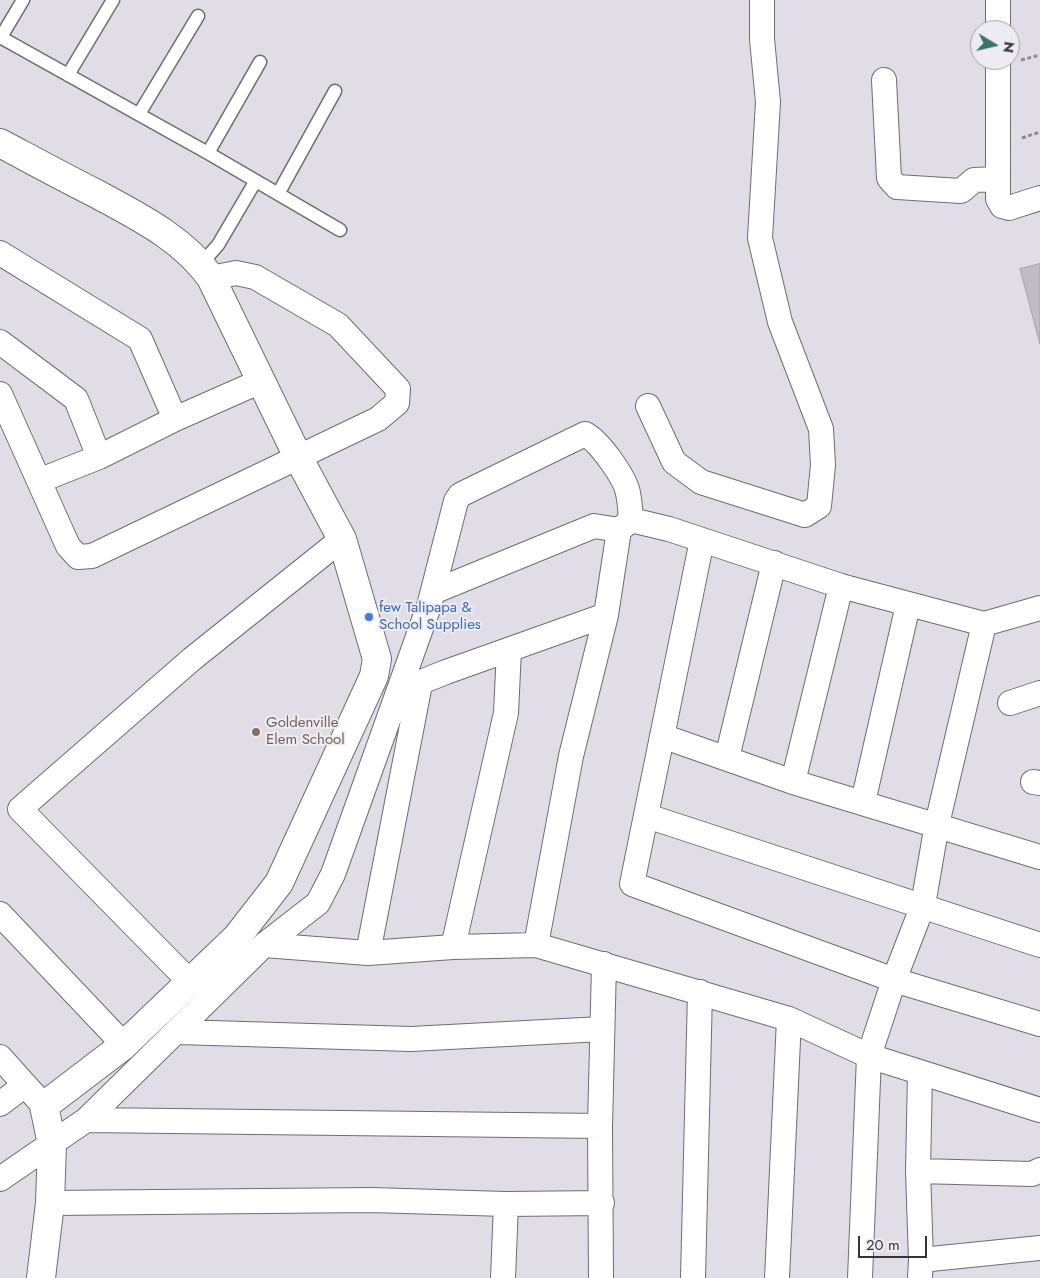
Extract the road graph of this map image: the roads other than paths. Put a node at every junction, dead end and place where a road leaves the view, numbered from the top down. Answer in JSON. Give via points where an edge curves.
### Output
{"nodes":[{"id":1,"x":23,"y":0,"type":"edge"},
{"id":2,"x":113,"y":0,"type":"edge"},
{"id":3,"x":762,"y":0,"type":"edge"},
{"id":4,"x":998,"y":0,"type":"edge"},
{"id":5,"x":198,"y":16,"type":"dead end"},
{"id":6,"x":998,"y":20,"type":"edge"},
{"id":7,"x":0,"y":37,"type":"edge"},
{"id":8,"x":260,"y":62,"type":"dead end"},
{"id":9,"x":998,"y":70,"type":"edge"},
{"id":10,"x":68,"y":75,"type":"junction"},
{"id":11,"x":884,"y":80,"type":"dead end"},
{"id":12,"x":335,"y":91,"type":"dead end"},
{"id":13,"x":139,"y":114,"type":"junction"},
{"id":14,"x":0,"y":143,"type":"edge"},
{"id":15,"x":208,"y":153,"type":"junction"},
{"id":16,"x":997,"y":179,"type":"junction"},
{"id":17,"x":255,"y":182,"type":"junction"},
{"id":18,"x":278,"y":194,"type":"junction"},
{"id":19,"x":1040,"y":198,"type":"edge"},
{"id":20,"x":340,"y":230,"type":"dead end"},
{"id":21,"x":0,"y":253,"type":"edge"},
{"id":22,"x":206,"y":271,"type":"junction"},
{"id":23,"x":0,"y":342,"type":"edge"},
{"id":24,"x":262,"y":381,"type":"junction"},
{"id":25,"x":0,"y":394,"type":"edge"},
{"id":26,"x":648,"y":406,"type":"dead end"},
{"id":27,"x":175,"y":419,"type":"junction"},
{"id":28,"x":99,"y":457,"type":"junction"},
{"id":29,"x":298,"y":457,"type":"junction"},
{"id":30,"x":40,"y":480,"type":"junction"},
{"id":31,"x":625,"y":525,"type":"junction"},
{"id":32,"x":342,"y":540,"type":"junction"},
{"id":33,"x":702,"y":540,"type":"junction"},
{"id":34,"x":774,"y":563,"type":"junction"},
{"id":35,"x":841,"y":586,"type":"junction"},
{"id":36,"x":433,"y":592,"type":"junction"},
{"id":37,"x":908,"y":605,"type":"junction"},
{"id":38,"x":1040,"y":608,"type":"edge"},
{"id":39,"x":606,"y":615,"type":"junction"},
{"id":40,"x":984,"y":624,"type":"junction"},
{"id":41,"x":509,"y":650,"type":"junction"},
{"id":42,"x":409,"y":687,"type":"junction"},
{"id":43,"x":1040,"y":693,"type":"edge"},
{"id":44,"x":1010,"y":703,"type":"dead end"},
{"id":45,"x":662,"y":736,"type":"junction"},
{"id":46,"x":727,"y":758,"type":"junction"},
{"id":47,"x":793,"y":782,"type":"junction"},
{"id":48,"x":863,"y":802,"type":"junction"},
{"id":49,"x":647,"y":816,"type":"junction"},
{"id":50,"x":937,"y":824,"type":"junction"},
{"id":51,"x":1040,"y":857,"type":"edge"},
{"id":52,"x":923,"y":905,"type":"junction"},
{"id":53,"x":0,"y":914,"type":"edge"},
{"id":54,"x":1040,"y":945,"type":"edge"},
{"id":55,"x":264,"y":946,"type":"junction"},
{"id":56,"x":536,"y":946,"type":"junction"},
{"id":57,"x":453,"y":947,"type":"junction"},
{"id":58,"x":368,"y":953,"type":"junction"},
{"id":59,"x":604,"y":964,"type":"junction"},
{"id":60,"x":894,"y":980,"type":"junction"},
{"id":61,"x":190,"y":982,"type":"junction"},
{"id":62,"x":700,"y":992,"type":"junction"},
{"id":63,"x":789,"y":1019,"type":"junction"},
{"id":64,"x":1040,"y":1024,"type":"edge"},
{"id":65,"x":602,"y":1029,"type":"junction"},
{"id":66,"x":178,"y":1032,"type":"junction"},
{"id":67,"x":124,"y":1046,"type":"junction"},
{"id":68,"x":869,"y":1056,"type":"junction"},
{"id":69,"x":0,"y":1057,"type":"edge"},
{"id":70,"x":920,"y":1073,"type":"junction"},
{"id":71,"x":25,"y":1085,"type":"junction"},
{"id":72,"x":0,"y":1104,"type":"edge"},
{"id":73,"x":44,"y":1106,"type":"junction"},
{"id":74,"x":1040,"y":1110,"type":"edge"},
{"id":75,"x":86,"y":1120,"type":"junction"},
{"id":76,"x":600,"y":1126,"type":"junction"},
{"id":77,"x":52,"y":1144,"type":"junction"},
{"id":78,"x":1040,"y":1170,"type":"edge"},
{"id":79,"x":918,"y":1171,"type":"junction"},
{"id":80,"x":0,"y":1179,"type":"edge"},
{"id":81,"x":50,"y":1203,"type":"junction"},
{"id":82,"x":602,"y":1203,"type":"junction"},
{"id":83,"x":506,"y":1204,"type":"junction"},
{"id":84,"x":1040,"y":1248,"type":"edge"},
{"id":85,"x":921,"y":1269,"type":"edge"},
{"id":86,"x":41,"y":1278,"type":"edge"},
{"id":87,"x":503,"y":1278,"type":"edge"},
{"id":88,"x":601,"y":1278,"type":"edge"},
{"id":89,"x":693,"y":1278,"type":"edge"},
{"id":90,"x":777,"y":1278,"type":"edge"},
{"id":91,"x":860,"y":1278,"type":"edge"}],
"edges":[{"from":1,"to":7,"type":"lane"},
{"from":2,"to":10,"type":"lane"},
{"from":3,"to":26,"type":"street","via":[[768,102],[760,238],[780,322],[821,429],[823,465],[819,506],[805,515],[701,482],[674,462]]},
{"from":4,"to":6,"type":"street"},
{"from":5,"to":13,"type":"lane"},
{"from":7,"to":10,"type":"lane"},
{"from":8,"to":15,"type":"lane"},
{"from":9,"to":16,"type":"street"},
{"from":10,"to":13,"type":"lane"},
{"from":11,"to":16,"type":"street","via":[[889,178],[897,187],[961,191],[974,180]]},
{"from":12,"to":18,"type":"lane"},
{"from":13,"to":15,"type":"lane"},
{"from":14,"to":22,"type":"street","via":[[145,220],[172,238]]},
{"from":15,"to":17,"type":"lane"},
{"from":16,"to":19,"type":"street","via":[[998,199],[1002,206],[1009,208]]},
{"from":17,"to":18,"type":"lane"},
{"from":17,"to":22,"type":"lane"},
{"from":18,"to":20,"type":"lane"},
{"from":21,"to":27,"type":"street","via":[[140,339]]},
{"from":22,"to":24,"type":"street"},
{"from":22,"to":29,"type":"street","via":[[255,277],[338,325],[398,389],[397,403],[378,419]]},
{"from":23,"to":28,"type":"street","via":[[76,400]]},
{"from":24,"to":27,"type":"street"},
{"from":24,"to":29,"type":"street"},
{"from":25,"to":30,"type":"street"},
{"from":27,"to":28,"type":"street"},
{"from":28,"to":30,"type":"street"},
{"from":29,"to":30,"type":"street","via":[[92,556],[78,557],[68,546]]},
{"from":29,"to":32,"type":"street"},
{"from":31,"to":33,"type":"street"},
{"from":31,"to":36,"type":"street","via":[[594,526]]},
{"from":31,"to":36,"type":"street","via":[[628,491],[622,478],[593,438],[585,434],[575,437],[460,495]]},
{"from":31,"to":39,"type":"street"},
{"from":32,"to":61,"type":"street","via":[[377,659],[374,676],[280,883],[237,937]]},
{"from":32,"to":61,"type":"street","via":[[192,659],[20,809]]},
{"from":33,"to":34,"type":"street"},
{"from":33,"to":45,"type":"street"},
{"from":34,"to":35,"type":"street"},
{"from":34,"to":46,"type":"street"},
{"from":35,"to":37,"type":"street"},
{"from":35,"to":47,"type":"street"},
{"from":36,"to":42,"type":"street"},
{"from":37,"to":40,"type":"street"},
{"from":37,"to":48,"type":"street"},
{"from":38,"to":40,"type":"street"},
{"from":39,"to":41,"type":"street"},
{"from":39,"to":56,"type":"street","via":[[571,756]]},
{"from":40,"to":50,"type":"street"},
{"from":41,"to":42,"type":"street"},
{"from":41,"to":57,"type":"street","via":[[506,713]]},
{"from":42,"to":55,"type":"street","via":[[333,874],[318,903]]},
{"from":42,"to":58,"type":"street"},
{"from":43,"to":44,"type":"street"},
{"from":45,"to":46,"type":"street"},
{"from":45,"to":49,"type":"street"},
{"from":46,"to":47,"type":"street"},
{"from":47,"to":48,"type":"street"},
{"from":48,"to":50,"type":"street"},
{"from":49,"to":52,"type":"street"},
{"from":49,"to":60,"type":"street","via":[[632,884]]},
{"from":50,"to":51,"type":"street"},
{"from":50,"to":52,"type":"street"},
{"from":52,"to":54,"type":"street"},
{"from":52,"to":60,"type":"street"},
{"from":53,"to":67,"type":"street"},
{"from":55,"to":58,"type":"street"},
{"from":55,"to":66,"type":"street"},
{"from":56,"to":57,"type":"street"},
{"from":56,"to":59,"type":"street"},
{"from":57,"to":58,"type":"street"},
{"from":59,"to":62,"type":"street"},
{"from":59,"to":65,"type":"street"},
{"from":60,"to":64,"type":"street"},
{"from":60,"to":68,"type":"street"},
{"from":61,"to":67,"type":"street"},
{"from":62,"to":63,"type":"street"},
{"from":62,"to":89,"type":"street"},
{"from":63,"to":68,"type":"street"},
{"from":63,"to":90,"type":"street"},
{"from":65,"to":66,"type":"street","via":[[411,1039]]},
{"from":65,"to":76,"type":"street"},
{"from":66,"to":75,"type":"street"},
{"from":67,"to":73,"type":"street"},
{"from":68,"to":70,"type":"street"},
{"from":68,"to":91,"type":"street"},
{"from":69,"to":71,"type":"street"},
{"from":70,"to":74,"type":"street"},
{"from":70,"to":79,"type":"street"},
{"from":71,"to":72,"type":"street"},
{"from":71,"to":73,"type":"street"},
{"from":73,"to":77,"type":"street"},
{"from":75,"to":76,"type":"street"},
{"from":75,"to":77,"type":"street"},
{"from":76,"to":82,"type":"street"},
{"from":77,"to":80,"type":"street"},
{"from":77,"to":81,"type":"street"},
{"from":78,"to":79,"type":"street","via":[[1032,1174]]},
{"from":79,"to":85,"type":"street"},
{"from":81,"to":83,"type":"street","via":[[371,1200]]},
{"from":81,"to":86,"type":"street"},
{"from":82,"to":83,"type":"street"},
{"from":82,"to":88,"type":"street"},
{"from":83,"to":87,"type":"street"},
{"from":84,"to":85,"type":"street"}]}
